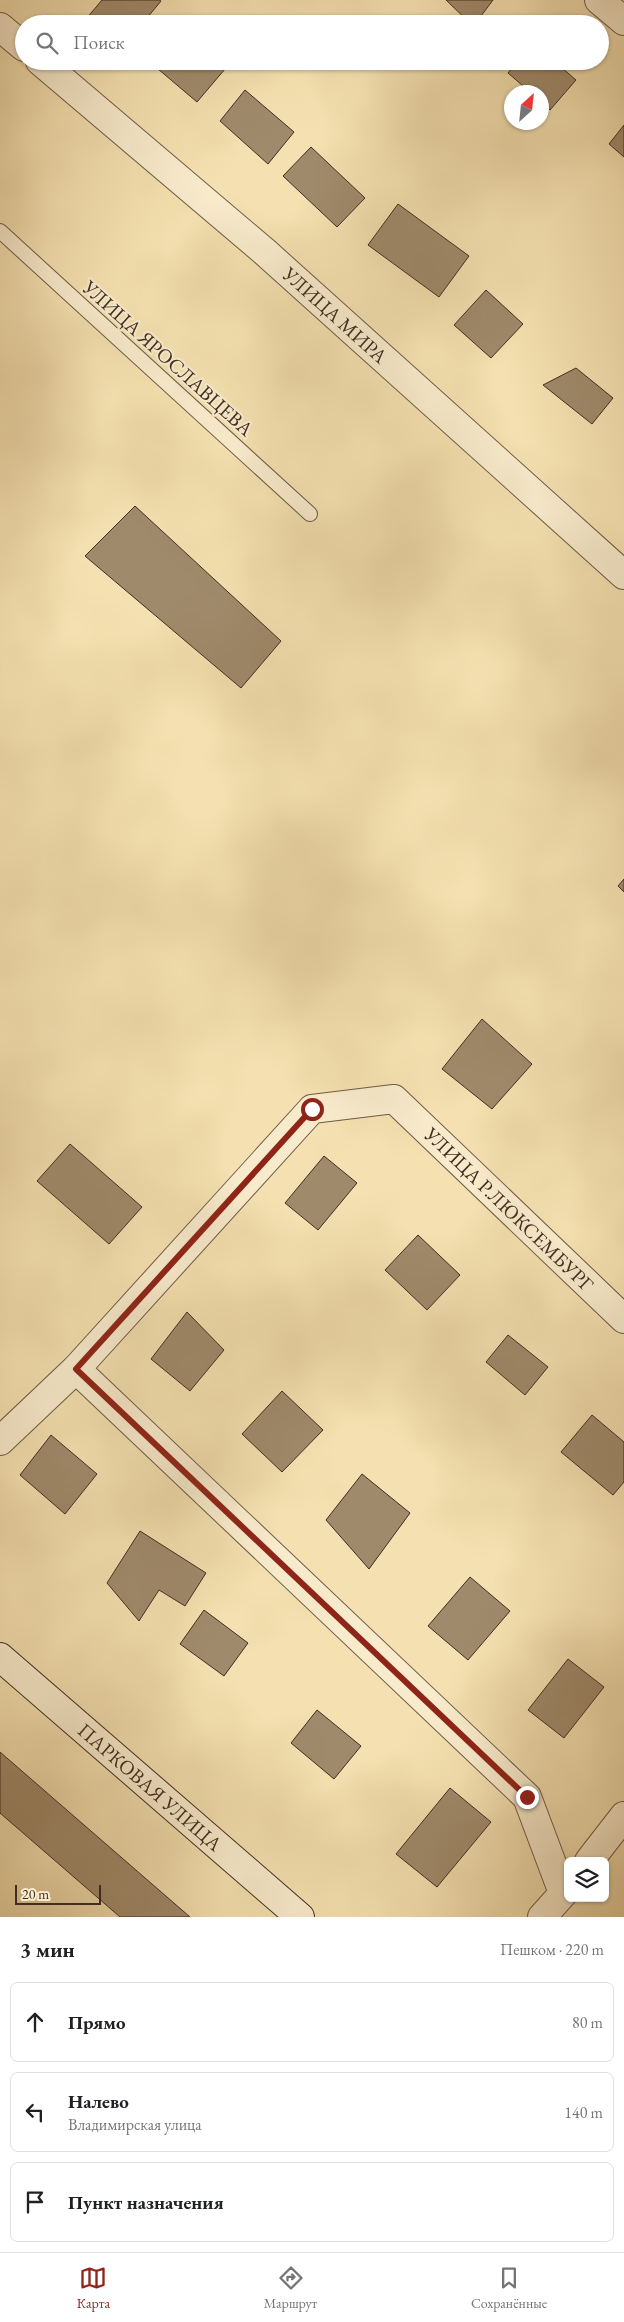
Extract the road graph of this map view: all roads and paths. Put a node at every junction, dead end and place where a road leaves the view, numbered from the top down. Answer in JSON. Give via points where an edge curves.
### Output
{"nodes":[{"id":1,"x":599,"y":0,"type":"edge"},
{"id":2,"x":624,"y":21,"type":"edge"},
{"id":3,"x":0,"y":27,"type":"edge"},
{"id":4,"x":15,"y":40,"type":"edge"},
{"id":5,"x":51,"y":70,"type":"edge"},
{"id":6,"x":0,"y":231,"type":"edge"},
{"id":7,"x":310,"y":514,"type":"dead end"},
{"id":8,"x":624,"y":575,"type":"edge"},
{"id":9,"x":624,"y":1319,"type":"edge"},
{"id":10,"x":76,"y":1369,"type":"junction"},
{"id":11,"x":0,"y":1441,"type":"edge"},
{"id":12,"x":0,"y":1657,"type":"edge"},
{"id":13,"x":624,"y":1816,"type":"edge"},
{"id":14,"x":592,"y":1857,"type":"edge"},
{"id":15,"x":564,"y":1886,"type":"edge"},
{"id":16,"x":564,"y":1893,"type":"edge"},
{"id":17,"x":300,"y":1917,"type":"edge"},
{"id":18,"x":542,"y":1917,"type":"edge"}],
"edges":[{"from":1,"to":2,"type":"street"},
{"from":3,"to":4,"type":"street"},
{"from":5,"to":8,"type":"street","name":"УЛИЦА МИРА","via":[[265,252]]},
{"from":6,"to":7,"type":"lane","name":"УЛИЦА ЯРОСЛАВЦЕВА"},
{"from":9,"to":10,"type":"street","name":"УЛИЦА Р.ЛЮКСЕМБУРГ","via":[[394,1099],[312,1109]]},
{"from":10,"to":11,"type":"street"},
{"from":10,"to":15,"type":"street","via":[[527,1797]]},
{"from":12,"to":17,"type":"street","name":"ПАРКОВАЯ УЛИЦА"},
{"from":13,"to":14,"type":"street"},
{"from":16,"to":18,"type":"street"}]}
